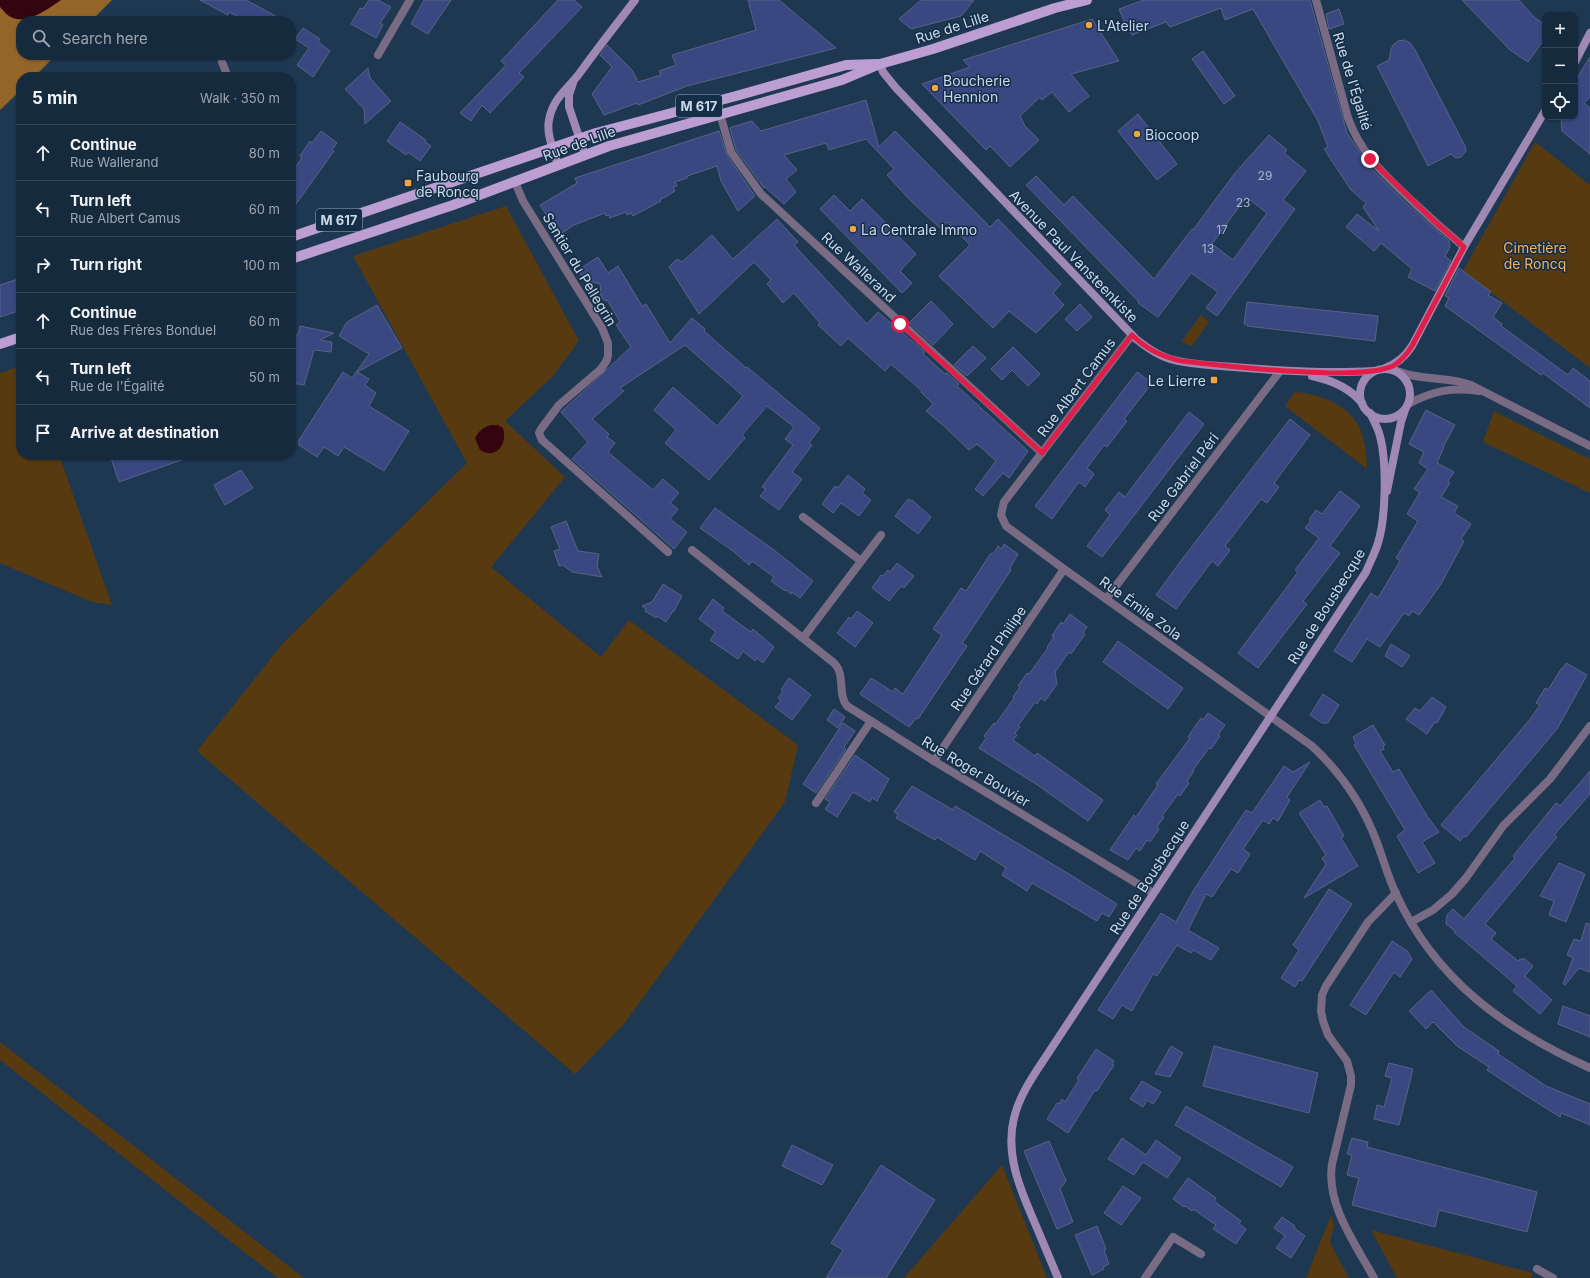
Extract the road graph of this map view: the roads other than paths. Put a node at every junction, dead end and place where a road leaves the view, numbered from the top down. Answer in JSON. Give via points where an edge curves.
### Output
{"nodes":[{"id":1,"x":410,"y":0,"type":"edge"},
{"id":2,"x":635,"y":0,"type":"edge"},
{"id":3,"x":1069,"y":0,"type":"edge"},
{"id":4,"x":1087,"y":0,"type":"edge"},
{"id":5,"x":1316,"y":0,"type":"edge"},
{"id":6,"x":1055,"y":8,"type":"junction"},
{"id":7,"x":1590,"y":33,"type":"edge"},
{"id":8,"x":378,"y":55,"type":"dead end"},
{"id":9,"x":1578,"y":56,"type":"edge"},
{"id":10,"x":222,"y":62,"type":"dead end"},
{"id":11,"x":880,"y":64,"type":"junction"},
{"id":12,"x":226,"y":72,"type":"edge"},
{"id":13,"x":575,"y":78,"type":"junction"},
{"id":14,"x":720,"y":114,"type":"junction"},
{"id":15,"x":1542,"y":116,"type":"edge"},
{"id":16,"x":579,"y":138,"type":"junction"},
{"id":17,"x":553,"y":148,"type":"junction"},
{"id":18,"x":584,"y":154,"type":"junction"},
{"id":19,"x":558,"y":165,"type":"junction"},
{"id":20,"x":514,"y":182,"type":"junction"},
{"id":21,"x":296,"y":235,"type":"edge"},
{"id":22,"x":1464,"y":247,"type":"junction"},
{"id":23,"x":296,"y":257,"type":"edge"},
{"id":24,"x":1132,"y":335,"type":"junction"},
{"id":25,"x":16,"y":339,"type":"edge"},
{"id":26,"x":0,"y":344,"type":"edge"},
{"id":27,"x":1385,"y":368,"type":"junction"},
{"id":28,"x":1280,"y":371,"type":"junction"},
{"id":29,"x":1373,"y":371,"type":"junction"},
{"id":30,"x":1397,"y":371,"type":"junction"},
{"id":31,"x":1299,"y":372,"type":"junction"},
{"id":32,"x":1485,"y":392,"type":"junction"},
{"id":33,"x":1362,"y":404,"type":"junction"},
{"id":34,"x":1408,"y":406,"type":"junction"},
{"id":35,"x":1370,"y":414,"type":"junction"},
{"id":36,"x":1590,"y":446,"type":"edge"},
{"id":37,"x":1042,"y":453,"type":"junction"},
{"id":38,"x":1385,"y":503,"type":"junction"},
{"id":39,"x":1001,"y":515,"type":"joint"},
{"id":40,"x":802,"y":517,"type":"dead end"},
{"id":41,"x":881,"y":535,"type":"dead end"},
{"id":42,"x":692,"y":550,"type":"dead end"},
{"id":43,"x":668,"y":552,"type":"dead end"},
{"id":44,"x":861,"y":561,"type":"junction"},
{"id":45,"x":1064,"y":569,"type":"junction"},
{"id":46,"x":1106,"y":599,"type":"junction"},
{"id":47,"x":803,"y":638,"type":"junction"},
{"id":48,"x":1271,"y":717,"type":"junction"},
{"id":49,"x":871,"y":721,"type":"junction"},
{"id":50,"x":1590,"y":728,"type":"edge"},
{"id":51,"x":934,"y":761,"type":"junction"},
{"id":52,"x":816,"y":803,"type":"dead end"},
{"id":53,"x":1153,"y":893,"type":"junction"},
{"id":54,"x":1396,"y":893,"type":"junction"},
{"id":55,"x":1411,"y":922,"type":"junction"},
{"id":56,"x":1590,"y":1068,"type":"edge"},
{"id":57,"x":1201,"y":1254,"type":"dead end"},
{"id":58,"x":1537,"y":1269,"type":"dead end"},
{"id":59,"x":1058,"y":1278,"type":"edge"},
{"id":60,"x":1145,"y":1278,"type":"edge"},
{"id":61,"x":1374,"y":1278,"type":"edge"},
{"id":62,"x":1553,"y":1278,"type":"edge"}],
"edges":[{"from":1,"to":8,"type":"street"},
{"from":2,"to":13,"type":"street"},
{"from":3,"to":6,"type":"main road","name":"Rue de Lille","number":"M 617"},
{"from":4,"to":6,"type":"main road","name":"Rue de Lille","number":"M 617"},
{"from":5,"to":22,"type":"street","name":"Rue de l'Égalité","via":[[1348,118],[1363,150],[1377,167]]},
{"from":6,"to":11,"type":"main road","name":"Rue de Lille","number":"M 617"},
{"from":7,"to":9,"type":"street"},
{"from":10,"to":12,"type":"street"},
{"from":11,"to":14,"type":"main road","name":"Rue de Lille","number":"M 617","via":[[842,80]]},
{"from":11,"to":16,"type":"main road","name":"Rue de Lille","number":"M 617","via":[[846,65]]},
{"from":11,"to":24,"type":"street","name":"Avenue Paul Vansteenkiste","via":[[887,77],[911,104]]},
{"from":13,"to":16,"type":"street","via":[[568,99]]},
{"from":13,"to":17,"type":"street","via":[[558,97],[552,110],[548,131]]},
{"from":14,"to":18,"type":"main road","name":"Rue de Lille","number":"M 617"},
{"from":14,"to":37,"type":"street","name":"Rue Wallerand","via":[[731,152],[762,194]]},
{"from":15,"to":22,"type":"street"},
{"from":16,"to":17,"type":"main road","name":"Rue de Lille","number":"M 617"},
{"from":16,"to":18,"type":"street"},
{"from":17,"to":19,"type":"street"},
{"from":17,"to":21,"type":"main road","name":"Rue de Lille","number":"M 617"},
{"from":18,"to":19,"type":"main road","name":"Rue de Lille","number":"M 617"},
{"from":19,"to":20,"type":"main road","name":"Rue de Lille","number":"M 617"},
{"from":20,"to":23,"type":"main road","name":"Rue de Lille","number":"M 617"},
{"from":20,"to":43,"type":"street","name":"Sentier du Pellegrin","via":[[608,342],[608,355],[604,365],[559,405],[541,429],[540,437]]},
{"from":22,"to":27,"type":"street","via":[[1412,346],[1401,360]]},
{"from":24,"to":28,"type":"street","name":"Avenue Paul Vansteenkiste","via":[[1152,351],[1170,359]]},
{"from":24,"to":37,"type":"street","name":"Rue Albert Camus"},
{"from":25,"to":26,"type":"main road"},
{"from":27,"to":29,"type":"street"},
{"from":27,"to":30,"type":"street"},
{"from":28,"to":31,"type":"street","name":"Avenue Paul Vansteenkiste"},
{"from":28,"to":46,"type":"street","name":"Rue Gabriel Péri"},
{"from":29,"to":31,"type":"street","name":"Avenue Paul Vansteenkiste"},
{"from":29,"to":33,"type":"street","via":[[1362,383]]},
{"from":30,"to":32,"type":"street","via":[[1411,376],[1462,381]]},
{"from":30,"to":34,"type":"street","via":[[1410,387]]},
{"from":31,"to":33,"type":"street","name":"Avenue Paul Vansteenkiste","via":[[1329,380],[1351,391]]},
{"from":32,"to":34,"type":"street","via":[[1451,389],[1429,394]]},
{"from":32,"to":36,"type":"street"},
{"from":33,"to":35,"type":"street"},
{"from":34,"to":35,"type":"street","via":[[1390,419],[1381,419]]},
{"from":34,"to":38,"type":"street","name":"Rue de Bousbecque","via":[[1401,422]]},
{"from":35,"to":38,"type":"street","name":"Rue de Bousbecque","via":[[1381,442]]},
{"from":37,"to":39,"type":"street","name":"Rue Albert Camus","via":[[1004,502]]},
{"from":38,"to":48,"type":"street","name":"Rue de Bousbecque","via":[[1383,525],[1366,572]]},
{"from":39,"to":45,"type":"street","name":"Rue Émile Zola","via":[[1008,529]]},
{"from":40,"to":44,"type":"street"},
{"from":41,"to":44,"type":"street"},
{"from":42,"to":47,"type":"street","name":"Rue Roger Bouvier"},
{"from":44,"to":47,"type":"street"},
{"from":45,"to":46,"type":"street","name":"Rue Émile Zola"},
{"from":45,"to":51,"type":"street","name":"Rue Gérard Philipe"},
{"from":46,"to":48,"type":"street","name":"Rue Émile Zola"},
{"from":47,"to":49,"type":"street","name":"Rue Roger Bouvier","via":[[837,666],[844,703]]},
{"from":48,"to":53,"type":"street","name":"Rue de Bousbecque"},
{"from":48,"to":54,"type":"street","name":"Rue Émile Zola","via":[[1312,746],[1332,765],[1350,788],[1371,827]]},
{"from":49,"to":51,"type":"street","name":"Rue Roger Bouvier"},
{"from":49,"to":52,"type":"street"},
{"from":50,"to":55,"type":"street","via":[[1550,779],[1503,826],[1452,894],[1433,910]]},
{"from":51,"to":53,"type":"street","name":"Rue Roger Bouvier"},
{"from":53,"to":59,"type":"street","name":"Rue de Bousbecque","via":[[1033,1076],[1013,1119],[1011,1147],[1015,1172]]},
{"from":54,"to":55,"type":"street","name":"Rue Émile Zola"},
{"from":54,"to":61,"type":"street","via":[[1368,922],[1326,986],[1321,1002],[1328,1035],[1347,1062],[1351,1076],[1330,1174],[1332,1192],[1339,1213]]},
{"from":55,"to":56,"type":"street","name":"Rue Émile Zola","via":[[1443,966],[1488,1010],[1529,1037]]},
{"from":57,"to":60,"type":"street","via":[[1173,1237]]},
{"from":58,"to":62,"type":"street"}]}
